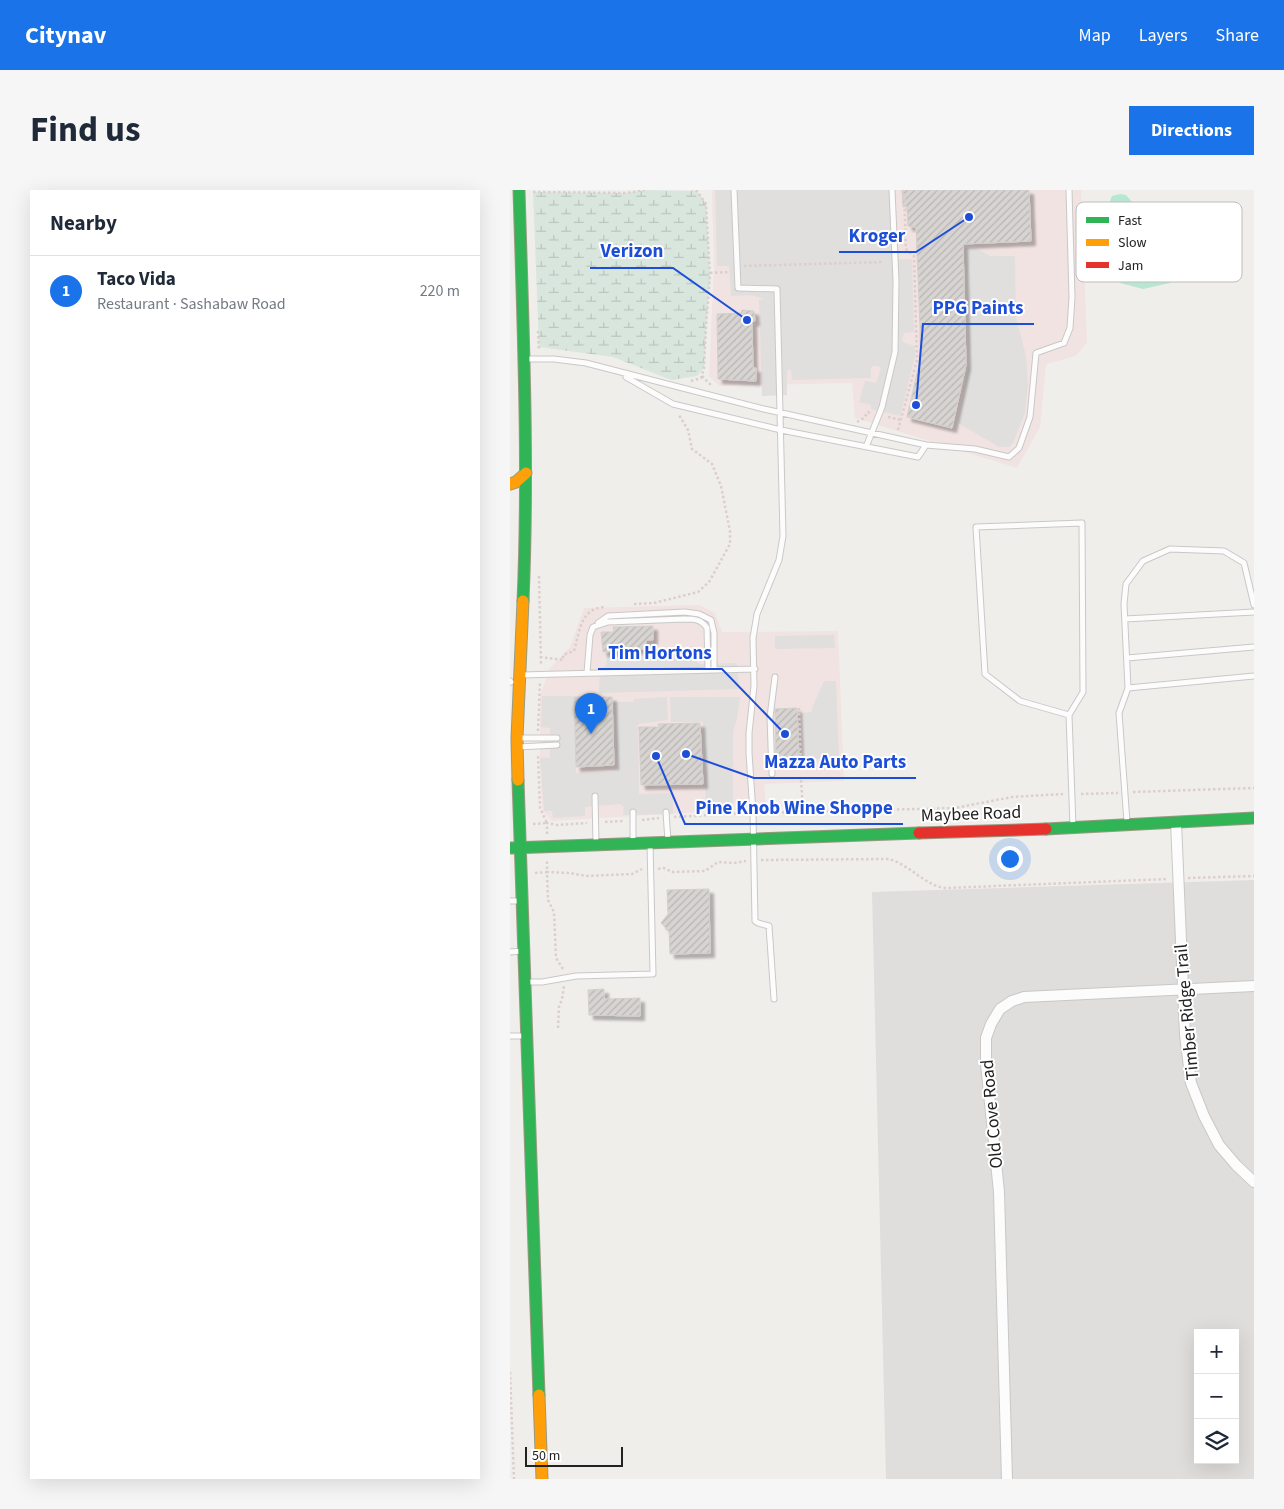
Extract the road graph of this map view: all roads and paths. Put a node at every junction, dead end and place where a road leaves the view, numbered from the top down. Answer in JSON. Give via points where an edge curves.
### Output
{"nodes":[{"id":1,"x":519,"y":190,"type":"edge"},
{"id":2,"x":645,"y":190,"type":"edge"},
{"id":3,"x":692,"y":190,"type":"edge"},
{"id":4,"x":734,"y":190,"type":"edge"},
{"id":5,"x":892,"y":190,"type":"edge"},
{"id":6,"x":904,"y":190,"type":"edge"},
{"id":7,"x":1069,"y":190,"type":"edge"},
{"id":8,"x":533,"y":192,"type":"dead end"},
{"id":9,"x":882,"y":262,"type":"dead end"},
{"id":10,"x":743,"y":266,"type":"dead end"},
{"id":11,"x":729,"y":272,"type":"dead end"},
{"id":12,"x":710,"y":273,"type":"junction"},
{"id":13,"x":524,"y":359,"type":"junction"},
{"id":14,"x":622,"y":374,"type":"junction"},
{"id":15,"x":685,"y":390,"type":"junction"},
{"id":16,"x":681,"y":406,"type":"junction"},
{"id":17,"x":780,"y":413,"type":"junction"},
{"id":18,"x":888,"y":417,"type":"dead end"},
{"id":19,"x":901,"y":420,"type":"junction"},
{"id":20,"x":781,"y":430,"type":"junction"},
{"id":21,"x":898,"y":431,"type":"dead end"},
{"id":22,"x":871,"y":433,"type":"junction"},
{"id":23,"x":926,"y":445,"type":"junction"},
{"id":24,"x":866,"y":447,"type":"junction"},
{"id":25,"x":526,"y":474,"type":"junction"},
{"id":26,"x":510,"y":484,"type":"edge"},
{"id":27,"x":628,"y":605,"type":"dead end"},
{"id":28,"x":1254,"y":605,"type":"edge"},
{"id":29,"x":611,"y":606,"type":"dead end"},
{"id":30,"x":1254,"y":612,"type":"edge"},
{"id":31,"x":1125,"y":619,"type":"junction"},
{"id":32,"x":1254,"y":647,"type":"edge"},
{"id":33,"x":540,"y":657,"type":"dead end"},
{"id":34,"x":1127,"y":658,"type":"junction"},
{"id":35,"x":755,"y":669,"type":"junction"},
{"id":36,"x":711,"y":670,"type":"junction"},
{"id":37,"x":587,"y":673,"type":"junction"},
{"id":38,"x":1254,"y":676,"type":"edge"},
{"id":39,"x":513,"y":677,"type":"edge"},
{"id":40,"x":775,"y":677,"type":"dead end"},
{"id":41,"x":1128,"y":688,"type":"junction"},
{"id":42,"x":799,"y":708,"type":"dead end"},
{"id":43,"x":1069,"y":715,"type":"junction"},
{"id":44,"x":557,"y":738,"type":"dead end"},
{"id":45,"x":518,"y":743,"type":"junction"},
{"id":46,"x":557,"y":745,"type":"dead end"},
{"id":47,"x":801,"y":766,"type":"dead end"},
{"id":48,"x":772,"y":774,"type":"dead end"},
{"id":49,"x":801,"y":780,"type":"dead end"},
{"id":50,"x":1254,"y":788,"type":"edge"},
{"id":51,"x":1125,"y":792,"type":"junction"},
{"id":52,"x":1072,"y":794,"type":"junction"},
{"id":53,"x":595,"y":796,"type":"dead end"},
{"id":54,"x":633,"y":812,"type":"dead end"},
{"id":55,"x":803,"y":812,"type":"junction"},
{"id":56,"x":753,"y":813,"type":"junction"},
{"id":57,"x":666,"y":815,"type":"junction"},
{"id":58,"x":1254,"y":818,"type":"edge"},
{"id":59,"x":633,"y":821,"type":"junction"},
{"id":60,"x":1176,"y":822,"type":"junction"},
{"id":61,"x":547,"y":823,"type":"dead end"},
{"id":62,"x":596,"y":823,"type":"junction"},
{"id":63,"x":1127,"y":825,"type":"junction"},
{"id":64,"x":1073,"y":828,"type":"junction"},
{"id":65,"x":754,"y":839,"type":"junction"},
{"id":66,"x":650,"y":842,"type":"junction"},
{"id":67,"x":668,"y":842,"type":"junction"},
{"id":68,"x":634,"y":843,"type":"junction"},
{"id":69,"x":596,"y":844,"type":"junction"},
{"id":70,"x":515,"y":848,"type":"edge"},
{"id":71,"x":754,"y":861,"type":"junction"},
{"id":72,"x":650,"y":869,"type":"junction"},
{"id":73,"x":547,"y":872,"type":"junction"},
{"id":74,"x":541,"y":873,"type":"dead end"},
{"id":75,"x":1254,"y":876,"type":"edge"},
{"id":76,"x":1178,"y":879,"type":"junction"},
{"id":77,"x":510,"y":901,"type":"edge"},
{"id":78,"x":522,"y":901,"type":"junction"},
{"id":79,"x":524,"y":951,"type":"junction"},
{"id":80,"x":510,"y":952,"type":"edge"},
{"id":81,"x":564,"y":978,"type":"junction"},
{"id":82,"x":525,"y":982,"type":"junction"},
{"id":83,"x":1254,"y":986,"type":"edge"},
{"id":84,"x":1183,"y":990,"type":"junction"},
{"id":85,"x":774,"y":999,"type":"dead end"},
{"id":86,"x":558,"y":1028,"type":"dead end"},
{"id":87,"x":510,"y":1036,"type":"edge"},
{"id":88,"x":526,"y":1036,"type":"junction"},
{"id":89,"x":1254,"y":1182,"type":"edge"},
{"id":90,"x":510,"y":1372,"type":"edge"},
{"id":91,"x":514,"y":1479,"type":"edge"},
{"id":92,"x":542,"y":1479,"type":"edge"},
{"id":93,"x":1008,"y":1479,"type":"edge"}],
"edges":[{"from":1,"to":13,"type":"main road"},
{"from":2,"to":8,"type":"path","via":[[626,193]]},
{"from":3,"to":12,"type":"path","via":[[697,191],[706,204]]},
{"from":4,"to":17,"type":"lane","via":[[738,288],[777,288]]},
{"from":5,"to":22,"type":"lane","via":[[895,352],[882,407]]},
{"from":6,"to":19,"type":"path","via":[[906,249],[914,256],[917,360]]},
{"from":7,"to":23,"type":"lane","via":[[1070,328],[1064,343],[1036,353],[1030,417],[1019,448],[1009,457],[975,449]]},
{"from":9,"to":10,"type":"path"},
{"from":11,"to":12,"type":"path"},
{"from":12,"to":15,"type":"path","via":[[704,368],[701,378],[687,382]]},
{"from":13,"to":14,"type":"lane","via":[[586,363]]},
{"from":13,"to":25,"type":"main road"},
{"from":14,"to":15,"type":"lane"},
{"from":14,"to":16,"type":"lane"},
{"from":15,"to":17,"type":"lane"},
{"from":16,"to":20,"type":"lane"},
{"from":16,"to":27,"type":"path","via":[[679,415],[688,430],[692,448],[712,464],[721,486],[730,544],[709,582],[698,592],[654,603]]},
{"from":17,"to":20,"type":"lane"},
{"from":17,"to":22,"type":"lane"},
{"from":18,"to":19,"type":"path"},
{"from":19,"to":21,"type":"path"},
{"from":20,"to":24,"type":"lane"},
{"from":20,"to":35,"type":"lane","via":[[783,536],[779,560],[757,614],[753,638]]},
{"from":22,"to":23,"type":"lane"},
{"from":22,"to":24,"type":"lane"},
{"from":23,"to":24,"type":"lane","via":[[918,457]]},
{"from":25,"to":26,"type":"main road"},
{"from":25,"to":39,"type":"main road","via":[[526,530]]},
{"from":28,"to":31,"type":"lane","via":[[1244,563],[1224,551],[1170,549],[1143,561],[1126,584]]},
{"from":29,"to":33,"type":"path","via":[[594,608],[584,617],[574,651],[563,655],[563,660]]},
{"from":30,"to":31,"type":"lane"},
{"from":31,"to":34,"type":"lane"},
{"from":32,"to":34,"type":"lane"},
{"from":34,"to":41,"type":"lane"},
{"from":35,"to":36,"type":"lane"},
{"from":35,"to":56,"type":"lane","via":[[749,733]]},
{"from":36,"to":37,"type":"lane"},
{"from":36,"to":37,"type":"lane","via":[[706,628],[696,619],[608,622],[594,627],[590,635]]},
{"from":37,"to":39,"type":"lane"},
{"from":38,"to":41,"type":"lane"},
{"from":39,"to":45,"type":"main road"},
{"from":40,"to":48,"type":"lane","via":[[770,717]]},
{"from":41,"to":51,"type":"lane","via":[[1119,713]]},
{"from":42,"to":47,"type":"path"},
{"from":43,"to":43,"type":"lane","via":[[1020,701],[985,674],[976,527],[1082,524],[1083,692]]},
{"from":43,"to":52,"type":"lane"},
{"from":44,"to":45,"type":"lane"},
{"from":45,"to":46,"type":"lane"},
{"from":45,"to":70,"type":"main road"},
{"from":49,"to":55,"type":"path"},
{"from":50,"to":51,"type":"path"},
{"from":51,"to":52,"type":"path"},
{"from":51,"to":63,"type":"lane"},
{"from":52,"to":55,"type":"path","via":[[1012,797],[955,808]]},
{"from":52,"to":64,"type":"lane"},
{"from":53,"to":62,"type":"lane"},
{"from":54,"to":59,"type":"lane"},
{"from":55,"to":56,"type":"path"},
{"from":56,"to":57,"type":"path"},
{"from":56,"to":65,"type":"lane"},
{"from":57,"to":59,"type":"path"},
{"from":57,"to":67,"type":"lane"},
{"from":58,"to":60,"type":"main road","name":"Maybee Road"},
{"from":59,"to":62,"type":"path"},
{"from":59,"to":68,"type":"lane"},
{"from":60,"to":63,"type":"main road","name":"Maybee Road"},
{"from":60,"to":76,"type":"street","name":"Timber Ridge Trail"},
{"from":61,"to":62,"type":"path"},
{"from":62,"to":69,"type":"lane"},
{"from":63,"to":64,"type":"main road","name":"Maybee Road"},
{"from":64,"to":65,"type":"main road","name":"Maybee Road"},
{"from":65,"to":67,"type":"main road","name":"Maybee Road"},
{"from":65,"to":71,"type":"lane"},
{"from":66,"to":67,"type":"main road","name":"Maybee Road"},
{"from":66,"to":68,"type":"main road","name":"Maybee Road"},
{"from":66,"to":72,"type":"lane"},
{"from":68,"to":69,"type":"main road","name":"Maybee Road"},
{"from":69,"to":70,"type":"main road","name":"Maybee Road"},
{"from":70,"to":78,"type":"main road"},
{"from":71,"to":72,"type":"path","via":[[718,862],[705,872]]},
{"from":71,"to":76,"type":"path","via":[[889,859],[936,886],[946,888]]},
{"from":71,"to":85,"type":"lane","via":[[756,921],[769,926]]},
{"from":72,"to":73,"type":"path","via":[[640,869],[632,874],[586,876]]},
{"from":72,"to":81,"type":"lane","via":[[653,974]]},
{"from":73,"to":74,"type":"path"},
{"from":73,"to":81,"type":"path","via":[[548,900],[554,912],[556,958],[564,971]]},
{"from":75,"to":76,"type":"path"},
{"from":76,"to":84,"type":"street","name":"Timber Ridge Trail"},
{"from":77,"to":78,"type":"lane"},
{"from":78,"to":79,"type":"main road"},
{"from":79,"to":80,"type":"lane"},
{"from":79,"to":82,"type":"main road"},
{"from":81,"to":82,"type":"lane"},
{"from":81,"to":86,"type":"path","via":[[558,1007]]},
{"from":82,"to":88,"type":"main road"},
{"from":83,"to":84,"type":"street","name":"Old Cove Road"},
{"from":84,"to":89,"type":"street","name":"Timber Ridge Trail","via":[[1191,1083],[1219,1145]]},
{"from":84,"to":93,"type":"street","name":"Old Cove Road","via":[[1024,997],[1000,1009],[988,1031],[986,1064],[999,1192]]},
{"from":87,"to":88,"type":"lane"},
{"from":88,"to":92,"type":"main road"},
{"from":90,"to":91,"type":"path"}]}
